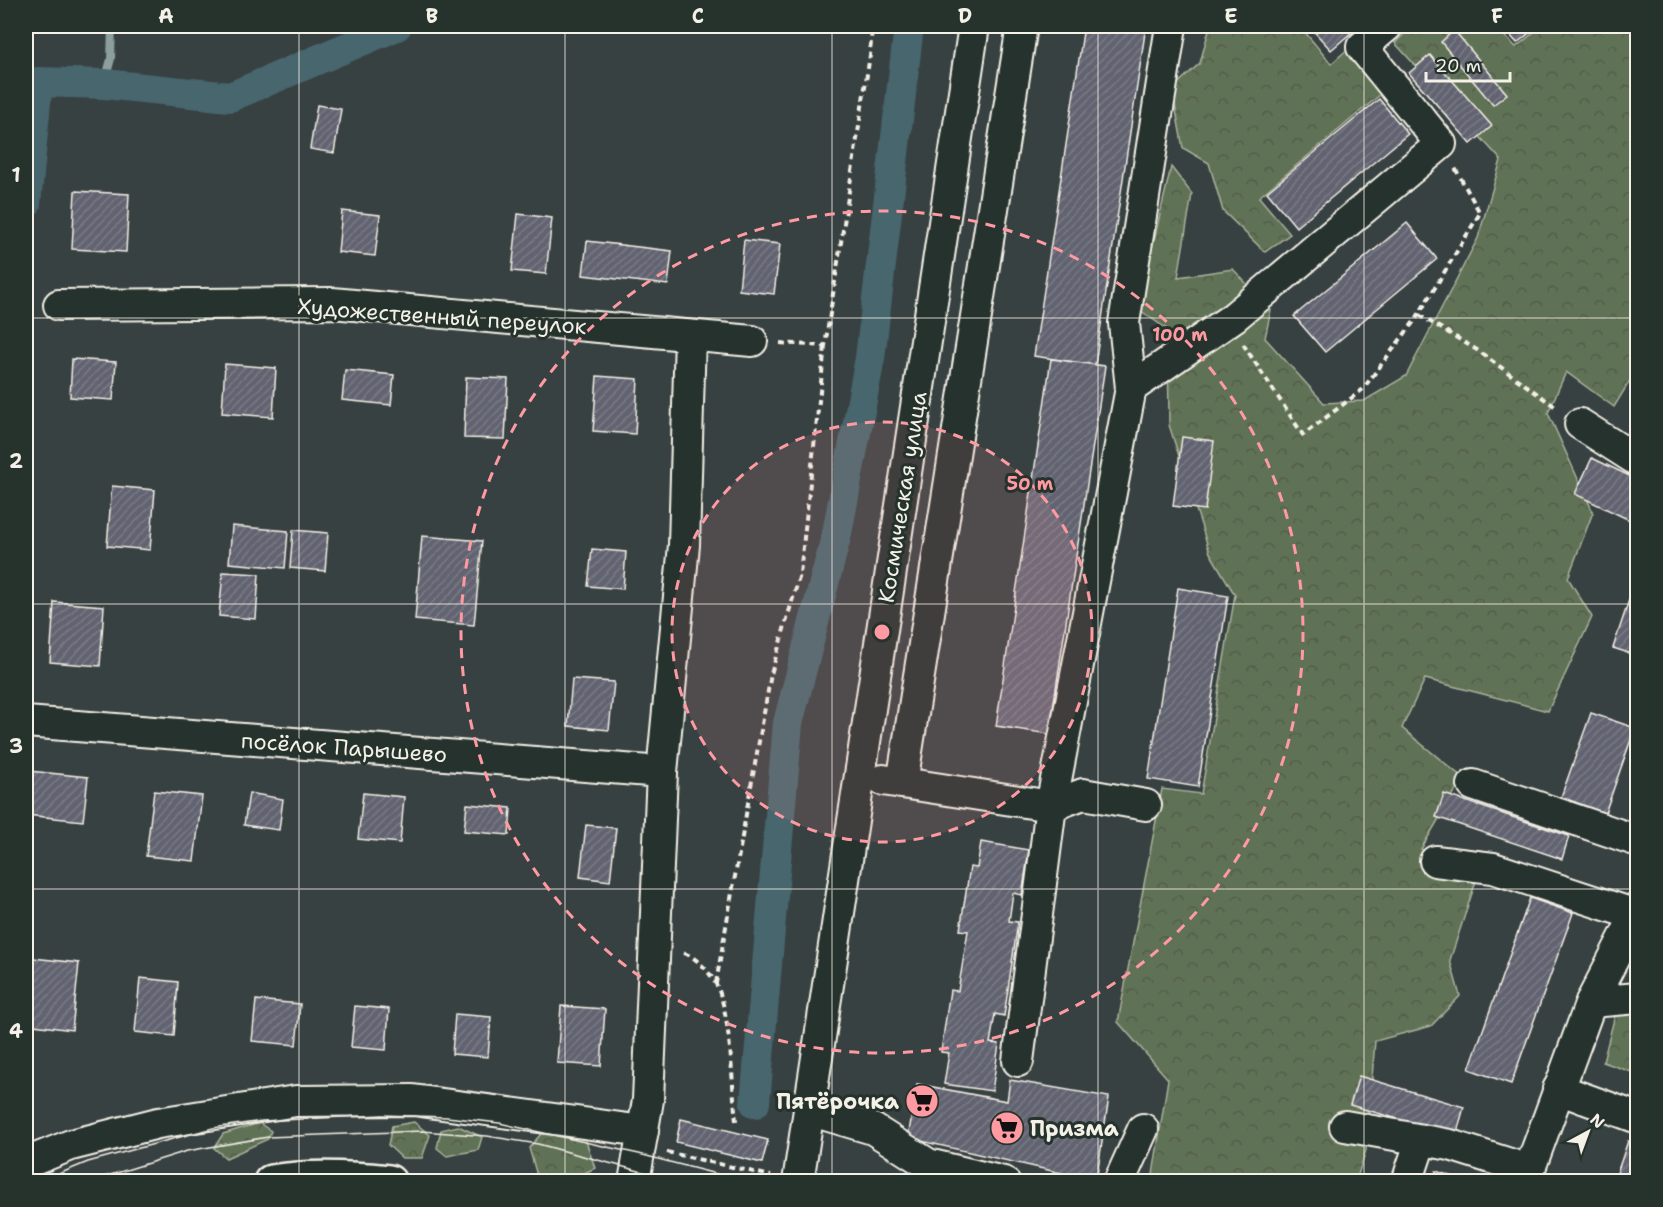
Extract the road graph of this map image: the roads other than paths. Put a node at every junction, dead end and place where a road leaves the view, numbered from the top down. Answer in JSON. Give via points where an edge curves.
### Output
{"nodes":[{"id":1,"x":974,"y":26,"type":"edge"},
{"id":2,"x":1022,"y":26,"type":"edge"},
{"id":3,"x":1171,"y":26,"type":"edge"},
{"id":4,"x":1387,"y":26,"type":"edge"},
{"id":5,"x":59,"y":305,"type":"dead end"},
{"id":6,"x":690,"y":336,"type":"junction"},
{"id":7,"x":752,"y":341,"type":"road end"},
{"id":8,"x":1131,"y":388,"type":"junction"},
{"id":9,"x":1580,"y":424,"type":"road end"},
{"id":10,"x":1638,"y":461,"type":"edge"},
{"id":11,"x":26,"y":722,"type":"edge"},
{"id":12,"x":662,"y":772,"type":"junction"},
{"id":13,"x":860,"y":777,"type":"junction"},
{"id":14,"x":902,"y":783,"type":"junction"},
{"id":15,"x":1473,"y":785,"type":"dead end"},
{"id":16,"x":1146,"y":805,"type":"dead end"},
{"id":17,"x":1052,"y":806,"type":"junction"},
{"id":18,"x":1638,"y":841,"type":"edge"},
{"id":19,"x":1435,"y":861,"type":"dead end"},
{"id":20,"x":1637,"y":913,"type":"edge"},
{"id":21,"x":1638,"y":998,"type":"edge"},
{"id":22,"x":1591,"y":1002,"type":"junction"},
{"id":23,"x":1018,"y":1061,"type":"dead end"},
{"id":24,"x":1558,"y":1089,"type":"junction"},
{"id":25,"x":809,"y":1110,"type":"junction"},
{"id":26,"x":1638,"y":1118,"type":"edge"},
{"id":27,"x":1345,"y":1126,"type":"dead end"},
{"id":28,"x":1143,"y":1129,"type":"dead end"},
{"id":29,"x":642,"y":1138,"type":"junction"},
{"id":30,"x":1421,"y":1140,"type":"junction"},
{"id":31,"x":26,"y":1163,"type":"edge"},
{"id":32,"x":1527,"y":1176,"type":"edge"},
{"id":33,"x":786,"y":1179,"type":"edge"},
{"id":34,"x":271,"y":1182,"type":"edge"},
{"id":35,"x":389,"y":1182,"type":"edge"},
{"id":36,"x":634,"y":1182,"type":"edge"},
{"id":37,"x":1004,"y":1182,"type":"edge"},
{"id":38,"x":1119,"y":1182,"type":"edge"},
{"id":39,"x":1407,"y":1182,"type":"edge"}],
"edges":[{"from":1,"to":13,"type":"street","name":"Космическая улица"},
{"from":2,"to":14,"type":"street"},
{"from":3,"to":8,"type":"street","via":[[1124,323]]},
{"from":4,"to":8,"type":"street","via":[[1362,46],[1441,144],[1228,321]]},
{"from":5,"to":6,"type":"street","name":"Художественный переулок","via":[[332,303]]},
{"from":6,"to":7,"type":"street","name":"Художественный переулок"},
{"from":6,"to":12,"type":"street","via":[[684,545]]},
{"from":8,"to":17,"type":"street"},
{"from":9,"to":10,"type":"street"},
{"from":11,"to":12,"type":"street","name":"посёлок Парышево"},
{"from":12,"to":29,"type":"street","via":[[648,1100]]},
{"from":13,"to":14,"type":"street"},
{"from":13,"to":25,"type":"street","name":"Космическая улица"},
{"from":14,"to":17,"type":"street"},
{"from":15,"to":18,"type":"street"},
{"from":16,"to":17,"type":"street","via":[[1083,794]]},
{"from":17,"to":23,"type":"street"},
{"from":19,"to":20,"type":"street","via":[[1493,868]]},
{"from":20,"to":22,"type":"street"},
{"from":21,"to":22,"type":"street"},
{"from":22,"to":24,"type":"street"},
{"from":24,"to":26,"type":"street"},
{"from":24,"to":32,"type":"street"},
{"from":25,"to":33,"type":"street","name":"Космическая улица"},
{"from":25,"to":37,"type":"street","via":[[873,1129],[928,1164]]},
{"from":27,"to":30,"type":"street"},
{"from":28,"to":38,"type":"street"},
{"from":29,"to":31,"type":"street","via":[[413,1100],[297,1101],[159,1123],[71,1145]]},
{"from":29,"to":36,"type":"street"},
{"from":30,"to":32,"type":"street","via":[[1450,1145]]},
{"from":30,"to":39,"type":"street"},
{"from":34,"to":35,"type":"main road","via":[[351,1178]]}]}
